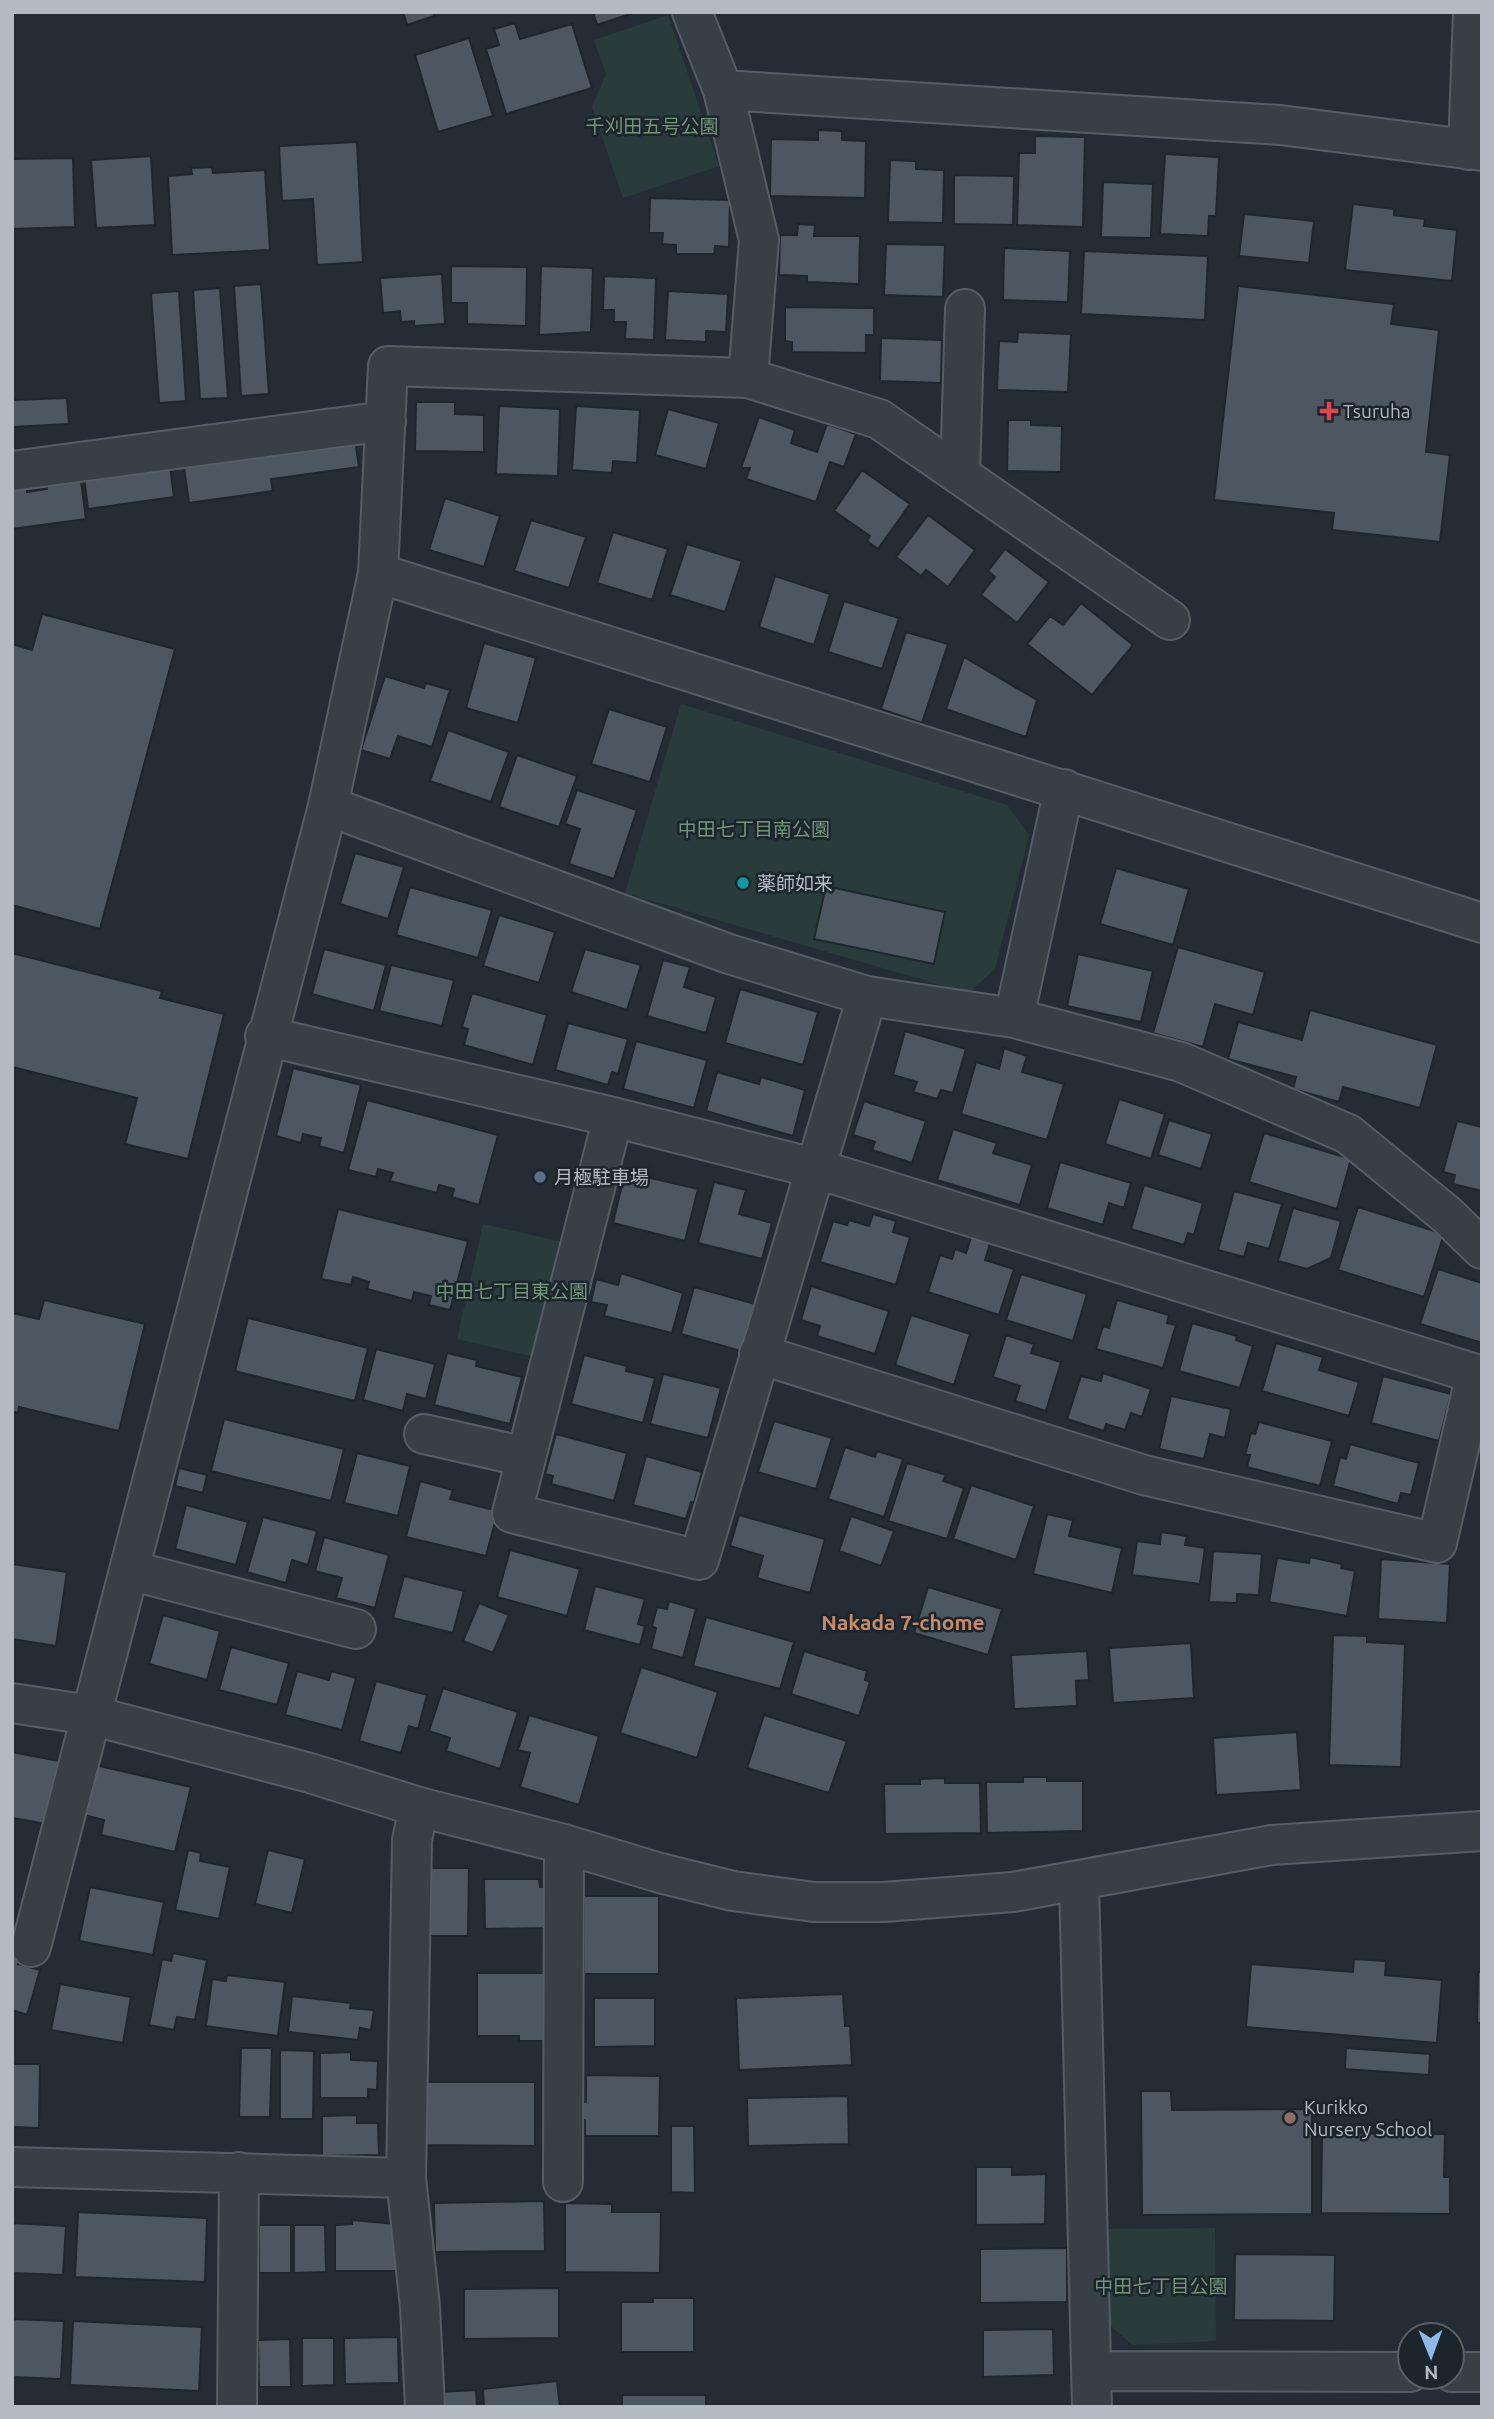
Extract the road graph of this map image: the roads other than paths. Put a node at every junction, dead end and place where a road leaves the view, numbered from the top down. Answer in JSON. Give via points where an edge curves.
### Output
{"nodes":[{"id":1,"x":692,"y":12,"type":"edge"},
{"id":2,"x":1473,"y":12,"type":"edge"},
{"id":3,"x":723,"y":90,"type":"junction"},
{"id":4,"x":1475,"y":150,"type":"edge"},
{"id":5,"x":965,"y":309,"type":"dead end"},
{"id":6,"x":748,"y":378,"type":"junction"},
{"id":7,"x":386,"y":421,"type":"junction"},
{"id":8,"x":12,"y":471,"type":"edge"},
{"id":9,"x":960,"y":475,"type":"junction"},
{"id":10,"x":378,"y":573,"type":"junction"},
{"id":11,"x":1170,"y":620,"type":"dead end"},
{"id":12,"x":1064,"y":789,"type":"junction"},
{"id":13,"x":328,"y":806,"type":"junction"},
{"id":14,"x":1482,"y":923,"type":"edge"},
{"id":15,"x":867,"y":996,"type":"junction"},
{"id":16,"x":1014,"y":1018,"type":"junction"},
{"id":17,"x":265,"y":1036,"type":"junction"},
{"id":18,"x":613,"y":1117,"type":"junction"},
{"id":19,"x":814,"y":1168,"type":"junction"},
{"id":20,"x":1482,"y":1249,"type":"edge"},
{"id":21,"x":759,"y":1354,"type":"junction"},
{"id":22,"x":424,"y":1434,"type":"dead end"},
{"id":23,"x":526,"y":1457,"type":"junction"},
{"id":24,"x":129,"y":1570,"type":"junction"},
{"id":25,"x":356,"y":1629,"type":"dead end"},
{"id":26,"x":12,"y":1703,"type":"edge"},
{"id":27,"x":90,"y":1715,"type":"junction"},
{"id":28,"x":419,"y":1807,"type":"junction"},
{"id":29,"x":1482,"y":1830,"type":"edge"},
{"id":30,"x":564,"y":1844,"type":"junction"},
{"id":31,"x":1079,"y":1881,"type":"junction"},
{"id":32,"x":31,"y":1947,"type":"dead end"},
{"id":33,"x":12,"y":2167,"type":"edge"},
{"id":34,"x":239,"y":2172,"type":"junction"},
{"id":35,"x":406,"y":2178,"type":"junction"},
{"id":36,"x":564,"y":2182,"type":"dead end"},
{"id":37,"x":1396,"y":2373,"type":"edge"},
{"id":38,"x":1092,"y":2389,"type":"edge"},
{"id":39,"x":237,"y":2407,"type":"edge"},
{"id":40,"x":425,"y":2407,"type":"edge"}],
"edges":[{"from":1,"to":3,"type":"street"},
{"from":2,"to":4,"type":"street"},
{"from":3,"to":4,"type":"street","via":[[1280,125]]},
{"from":3,"to":6,"type":"street","via":[[759,240]]},
{"from":5,"to":9,"type":"street"},
{"from":6,"to":7,"type":"street","via":[[388,366]]},
{"from":6,"to":9,"type":"street","via":[[878,419]]},
{"from":7,"to":8,"type":"street"},
{"from":7,"to":10,"type":"street"},
{"from":9,"to":11,"type":"street"},
{"from":10,"to":12,"type":"street"},
{"from":10,"to":13,"type":"street"},
{"from":12,"to":14,"type":"street"},
{"from":12,"to":16,"type":"street"},
{"from":13,"to":15,"type":"street","via":[[729,954]]},
{"from":13,"to":17,"type":"street"},
{"from":15,"to":16,"type":"street"},
{"from":15,"to":19,"type":"street"},
{"from":16,"to":20,"type":"street","via":[[1181,1062],[1348,1134]]},
{"from":17,"to":18,"type":"street"},
{"from":17,"to":24,"type":"street"},
{"from":18,"to":19,"type":"street"},
{"from":18,"to":23,"type":"street"},
{"from":19,"to":21,"type":"street"},
{"from":19,"to":21,"type":"street","via":[[1476,1374],[1437,1543],[1144,1475]]},
{"from":21,"to":23,"type":"street","via":[[699,1560],[512,1513]]},
{"from":22,"to":23,"type":"street"},
{"from":24,"to":25,"type":"street"},
{"from":24,"to":27,"type":"street"},
{"from":26,"to":27,"type":"street"},
{"from":27,"to":28,"type":"street"},
{"from":27,"to":32,"type":"street"},
{"from":28,"to":30,"type":"street"},
{"from":28,"to":35,"type":"street","via":[[412,1840]]},
{"from":29,"to":31,"type":"street","via":[[1272,1844]]},
{"from":30,"to":31,"type":"street","via":[[733,1891],[814,1902],[953,1898]]},
{"from":30,"to":36,"type":"street"},
{"from":31,"to":38,"type":"street"},
{"from":33,"to":34,"type":"street"},
{"from":34,"to":35,"type":"street"},
{"from":34,"to":39,"type":"street"},
{"from":35,"to":40,"type":"street"},
{"from":37,"to":38,"type":"street"}]}
